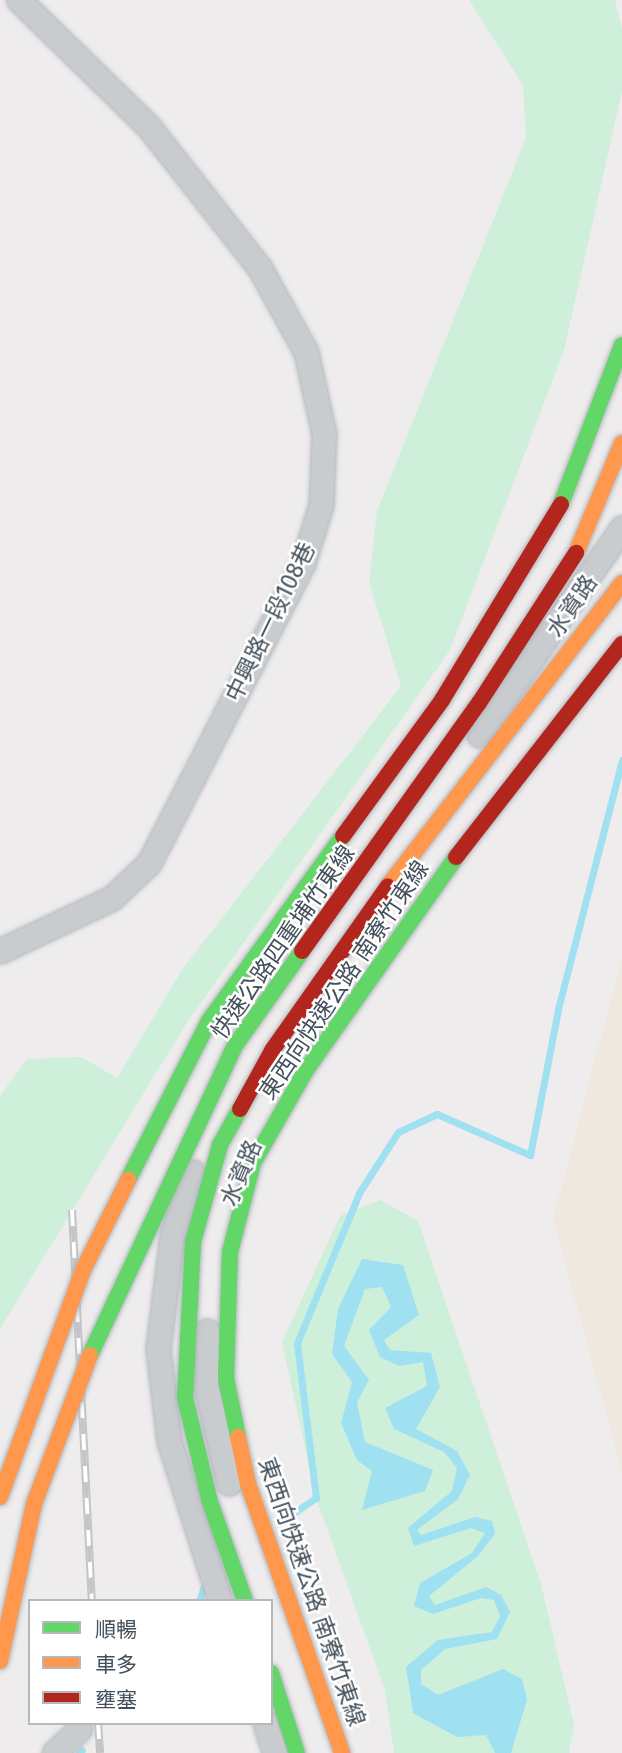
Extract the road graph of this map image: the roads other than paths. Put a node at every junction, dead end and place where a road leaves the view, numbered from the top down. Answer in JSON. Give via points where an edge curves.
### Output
{"nodes":[{"id":1,"x":19,"y":0,"type":"edge"},
{"id":2,"x":622,"y":345,"type":"edge"},
{"id":3,"x":622,"y":443,"type":"edge"},
{"id":4,"x":622,"y":528,"type":"edge"},
{"id":5,"x":622,"y":583,"type":"edge"},
{"id":6,"x":622,"y":643,"type":"edge"},
{"id":7,"x":542,"y":649,"type":"junction"},
{"id":8,"x":0,"y":951,"type":"edge"},
{"id":9,"x":0,"y":1497,"type":"edge"},
{"id":10,"x":219,"y":1599,"type":"edge"},
{"id":11,"x":244,"y":1599,"type":"edge"},
{"id":12,"x":267,"y":1599,"type":"edge"},
{"id":13,"x":276,"y":1624,"type":"edge"},
{"id":14,"x":0,"y":1661,"type":"edge"},
{"id":15,"x":273,"y":1679,"type":"edge"},
{"id":16,"x":266,"y":1725,"type":"edge"},
{"id":17,"x":79,"y":1729,"type":"dead end"},
{"id":18,"x":54,"y":1753,"type":"edge"},
{"id":19,"x":275,"y":1753,"type":"edge"},
{"id":20,"x":297,"y":1753,"type":"edge"},
{"id":21,"x":324,"y":1753,"type":"edge"},
{"id":22,"x":342,"y":1753,"type":"edge"}],
"edges":[{"from":1,"to":8,"type":"street","name":"中興路一段108巷","via":[[149,127],[259,267],[306,352],[324,434],[321,505],[303,563],[149,863],[112,898]]},
{"from":2,"to":9,"type":"highway","name":"快速公路四重埔竹東線","bridge":true,"via":[[558,516],[442,700],[209,1021],[83,1270]]},
{"from":3,"to":14,"type":"highway","name":"快速公路四重埔竹東線","bridge":true,"via":[[590,530],[480,703],[236,1044],[72,1393],[34,1504]]},
{"from":4,"to":7,"type":"street","name":"水資路"},
{"from":5,"to":11,"type":"highway","name":"東西向快速公路 南寮竹東線","bridge":true,"via":[[386,888],[273,1049],[220,1145],[193,1242],[185,1398],[210,1502]]},
{"from":6,"to":22,"type":"highway","name":"東西向快速公路 南寮竹東線","via":[[412,913],[306,1070],[253,1163],[234,1239],[226,1378],[248,1484]]},
{"from":7,"to":10,"type":"street","name":"水資路","via":[[271,1030],[197,1160],[172,1236],[158,1349],[169,1441]]},
{"from":7,"to":12,"type":"street","name":"水資路","via":[[289,1074],[235,1175],[214,1245],[206,1385],[231,1492]]},
{"from":13,"to":21,"type":"street","name":"水資路"},
{"from":15,"to":20,"type":"highway"},
{"from":16,"to":19,"type":"street"},
{"from":17,"to":18,"type":"street"}]}
